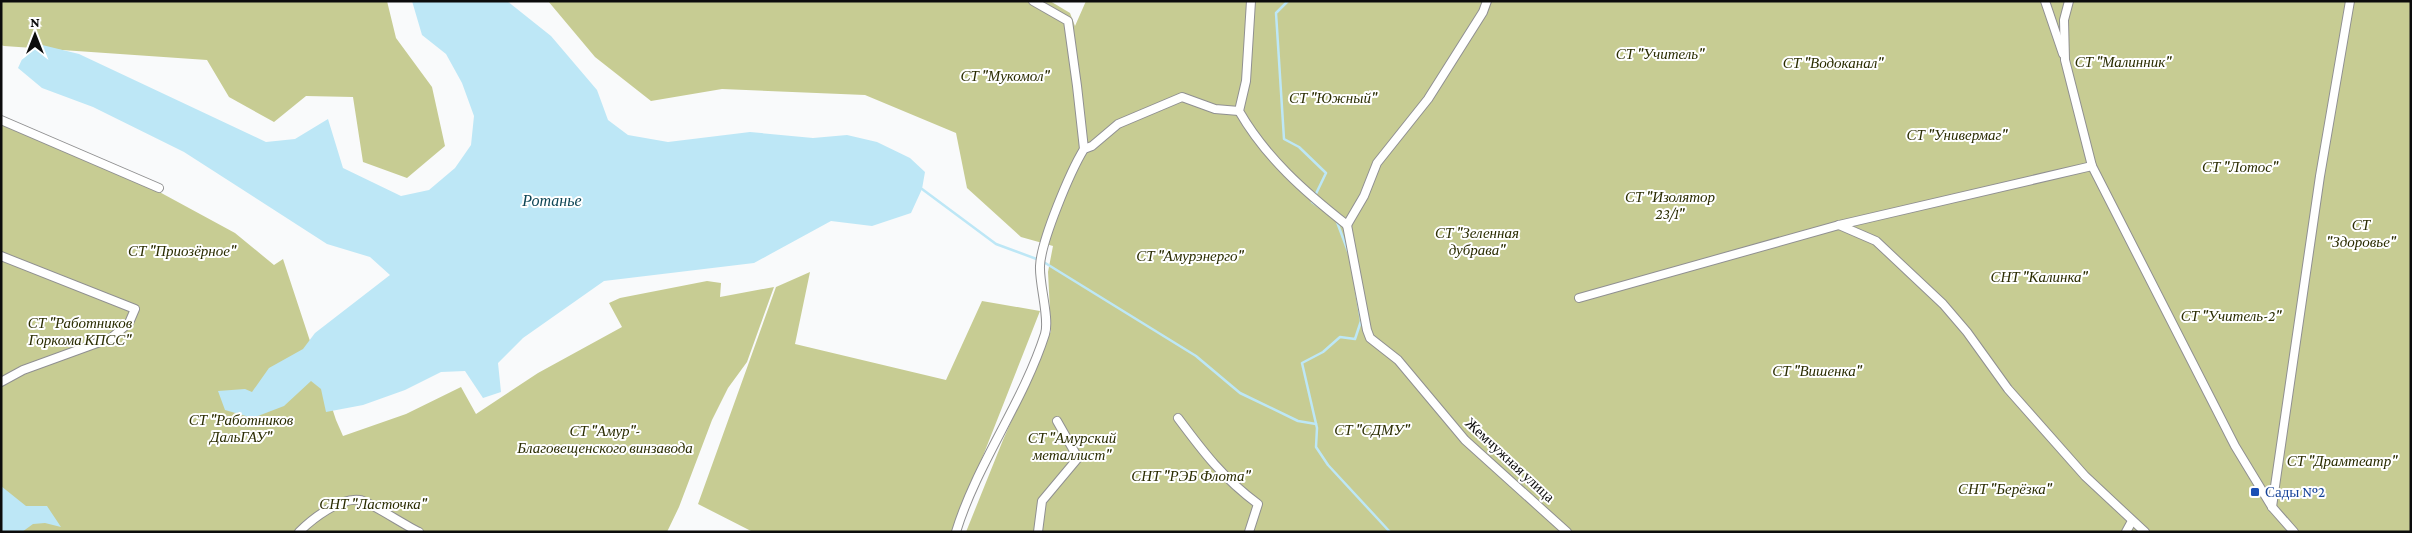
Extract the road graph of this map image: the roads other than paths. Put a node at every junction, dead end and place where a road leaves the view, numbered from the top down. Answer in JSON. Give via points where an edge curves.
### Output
{"nodes":[{"id":1,"x":1033,"y":1,"type":"edge"},
{"id":2,"x":1251,"y":1,"type":"edge"},
{"id":3,"x":1487,"y":1,"type":"edge"},
{"id":4,"x":2045,"y":1,"type":"edge"},
{"id":5,"x":2069,"y":1,"type":"edge"},
{"id":6,"x":2350,"y":1,"type":"edge"},
{"id":7,"x":2065,"y":60,"type":"junction"},
{"id":8,"x":1239,"y":111,"type":"junction"},
{"id":9,"x":1,"y":120,"type":"edge"},
{"id":10,"x":1084,"y":149,"type":"junction"},
{"id":11,"x":2092,"y":166,"type":"junction"},
{"id":12,"x":159,"y":188,"type":"dead end"},
{"id":13,"x":1839,"y":224,"type":"junction"},
{"id":14,"x":1347,"y":225,"type":"junction"},
{"id":15,"x":1,"y":256,"type":"edge"},
{"id":16,"x":1579,"y":298,"type":"dead end"},
{"id":17,"x":1,"y":382,"type":"edge"},
{"id":18,"x":1178,"y":418,"type":"dead end"},
{"id":19,"x":1057,"y":421,"type":"dead end"},
{"id":20,"x":2272,"y":507,"type":"junction"},
{"id":21,"x":2132,"y":521,"type":"junction"},
{"id":22,"x":299,"y":532,"type":"edge"},
{"id":23,"x":419,"y":532,"type":"edge"},
{"id":24,"x":956,"y":532,"type":"edge"},
{"id":25,"x":1038,"y":532,"type":"edge"},
{"id":26,"x":1249,"y":532,"type":"edge"},
{"id":27,"x":1567,"y":532,"type":"edge"},
{"id":28,"x":2126,"y":532,"type":"edge"},
{"id":29,"x":2144,"y":532,"type":"edge"},
{"id":30,"x":2294,"y":532,"type":"edge"}],
"edges":[{"from":1,"to":10,"type":"street","via":[[1068,21]]},
{"from":2,"to":8,"type":"street","via":[[1246,81]]},
{"from":3,"to":14,"type":"street","via":[[1428,99],[1377,163],[1364,196]]},
{"from":4,"to":7,"type":"street"},
{"from":5,"to":7,"type":"street","via":[[2064,20]]},
{"from":6,"to":20,"type":"street"},
{"from":7,"to":11,"type":"street"},
{"from":8,"to":10,"type":"street","via":[[1214,110],[1182,97],[1118,124]]},
{"from":8,"to":14,"type":"street","via":[[1281,168]]},
{"from":9,"to":12,"type":"street"},
{"from":10,"to":24,"type":"street","via":[[1042,254],[1040,266],[1046,331],[1035,362],[960,517]]},
{"from":11,"to":13,"type":"street"},
{"from":11,"to":20,"type":"street","via":[[2235,446]]},
{"from":13,"to":16,"type":"street"},
{"from":13,"to":21,"type":"street","via":[[1876,242],[1943,304],[2008,389],[2085,476]]},
{"from":14,"to":27,"type":"street","name":"Жемчужная улица","via":[[1370,338],[1398,360],[1465,440]]},
{"from":15,"to":17,"type":"street","via":[[135,309],[129,323],[111,338],[23,370]]},
{"from":18,"to":26,"type":"street","via":[[1210,461],[1233,485],[1258,504]]},
{"from":19,"to":25,"type":"street","via":[[1078,458],[1042,501]]},
{"from":20,"to":30,"type":"street"},
{"from":21,"to":28,"type":"street"},
{"from":21,"to":29,"type":"street"},
{"from":22,"to":23,"type":"street","via":[[316,516],[347,502],[361,500]]}]}
